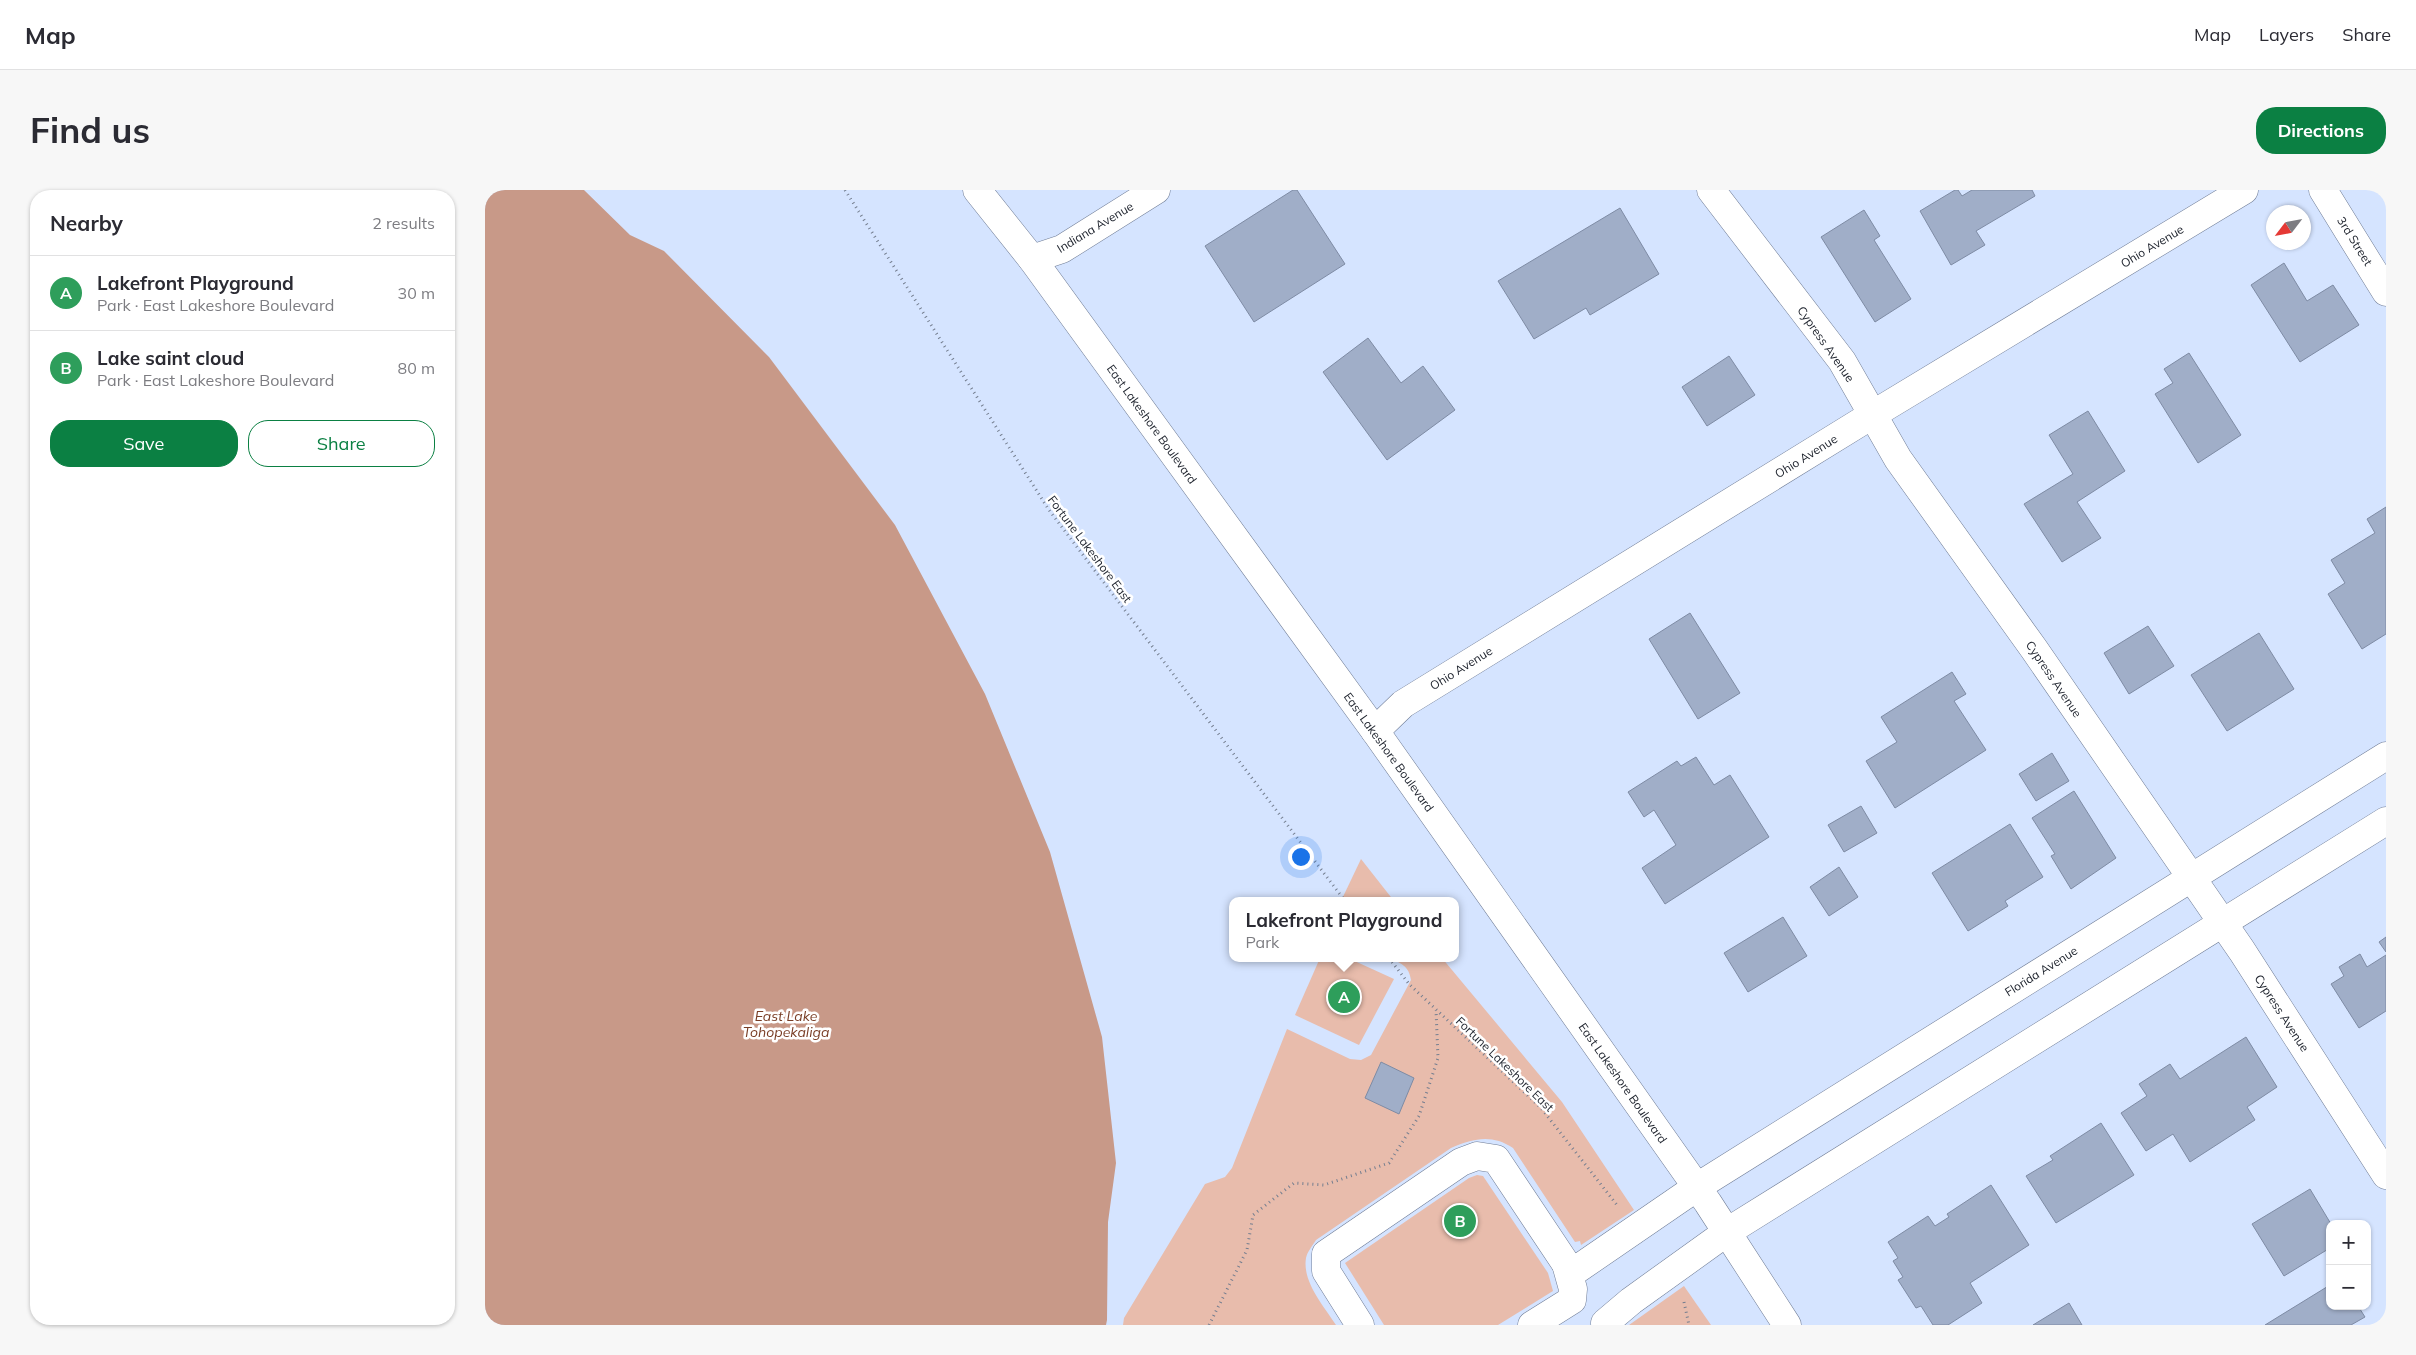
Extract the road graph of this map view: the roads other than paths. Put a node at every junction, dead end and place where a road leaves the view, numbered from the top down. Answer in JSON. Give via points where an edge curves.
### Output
{"nodes":[{"id":1,"x":977,"y":190,"type":"edge"},
{"id":2,"x":1156,"y":190,"type":"edge"},
{"id":3,"x":1711,"y":190,"type":"edge"},
{"id":4,"x":2244,"y":190,"type":"edge"},
{"id":5,"x":2323,"y":190,"type":"edge"},
{"id":6,"x":1032,"y":260,"type":"junction"},
{"id":7,"x":2386,"y":292,"type":"edge"},
{"id":8,"x":1873,"y":415,"type":"junction"},
{"id":9,"x":1375,"y":731,"type":"junction"},
{"id":10,"x":2386,"y":756,"type":"edge"},
{"id":11,"x":2386,"y":821,"type":"edge"},
{"id":12,"x":2190,"y":878,"type":"junction"},
{"id":13,"x":2221,"y":923,"type":"junction"},
{"id":14,"x":2386,"y":1175,"type":"edge"},
{"id":15,"x":1697,"y":1187,"type":"junction"},
{"id":16,"x":1727,"y":1232,"type":"junction"},
{"id":17,"x":1566,"y":1264,"type":"junction"},
{"id":18,"x":1572,"y":1300,"type":"junction"},
{"id":19,"x":1605,"y":1324,"type":"edge"},
{"id":20,"x":1360,"y":1325,"type":"edge"},
{"id":21,"x":1532,"y":1325,"type":"edge"},
{"id":22,"x":1787,"y":1325,"type":"edge"}],
"edges":[{"from":1,"to":6,"type":"street","name":"East Lakeshore Boulevard"},
{"from":2,"to":6,"type":"street","name":"Indiana Avenue","via":[[1062,249]]},
{"from":3,"to":8,"type":"street","name":"Cypress Avenue","via":[[1842,361]]},
{"from":4,"to":8,"type":"street","name":"Ohio Avenue"},
{"from":5,"to":7,"type":"street","name":"3rd Street"},
{"from":6,"to":9,"type":"street","name":"East Lakeshore Boulevard"},
{"from":8,"to":9,"type":"street","name":"Ohio Avenue","via":[[1403,704]]},
{"from":8,"to":12,"type":"street","name":"Cypress Avenue","via":[[1899,458]]},
{"from":9,"to":15,"type":"street","name":"East Lakeshore Boulevard"},
{"from":10,"to":12,"type":"street","name":"Florida Avenue"},
{"from":11,"to":13,"type":"street"},
{"from":12,"to":13,"type":"street","name":"Cypress Avenue"},
{"from":12,"to":15,"type":"street","name":"Florida Avenue"},
{"from":13,"to":14,"type":"street","name":"Cypress Avenue"},
{"from":13,"to":16,"type":"street"},
{"from":15,"to":16,"type":"street","name":"East Lakeshore Boulevard"},
{"from":15,"to":17,"type":"street","name":"Florida Avenue","via":[[1576,1270]]},
{"from":16,"to":19,"type":"street","via":[[1631,1300]]},
{"from":16,"to":22,"type":"street","name":"East Lakeshore Boulevard"},
{"from":17,"to":18,"type":"street","via":[[1573,1289]]},
{"from":17,"to":20,"type":"street","via":[[1496,1159],[1477,1156],[1461,1162],[1326,1254],[1326,1271]]},
{"from":18,"to":19,"type":"street"},
{"from":18,"to":21,"type":"street"}]}
